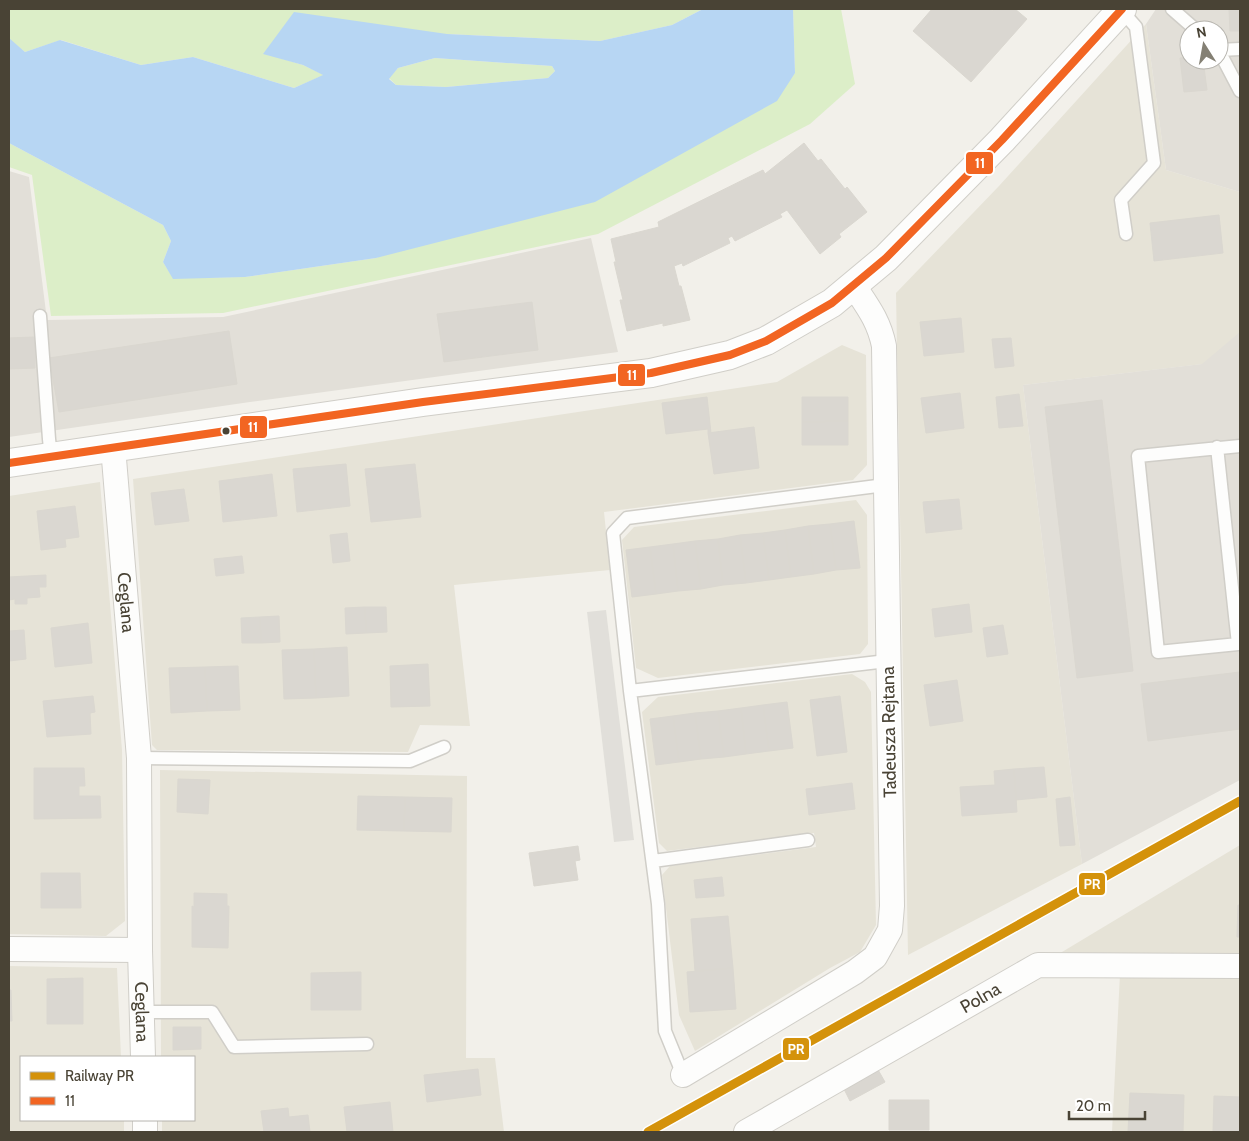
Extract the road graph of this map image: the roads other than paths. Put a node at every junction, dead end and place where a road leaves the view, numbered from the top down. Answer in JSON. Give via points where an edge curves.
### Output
{"nodes":[{"id":1,"x":1121,"y":9,"type":"edge"},
{"id":2,"x":1172,"y":9,"type":"edge"},
{"id":3,"x":1185,"y":20,"type":"edge"},
{"id":4,"x":1229,"y":70,"type":"edge"},
{"id":5,"x":1240,"y":91,"type":"edge"},
{"id":6,"x":1126,"y":234,"type":"dead end"},
{"id":7,"x":854,"y":286,"type":"junction"},
{"id":8,"x":40,"y":316,"type":"dead end"},
{"id":9,"x":1240,"y":446,"type":"edge"},
{"id":10,"x":113,"y":447,"type":"junction"},
{"id":11,"x":1217,"y":447,"type":"junction"},
{"id":12,"x":51,"y":457,"type":"junction"},
{"id":13,"x":9,"y":463,"type":"edge"},
{"id":14,"x":885,"y":485,"type":"junction"},
{"id":15,"x":888,"y":660,"type":"junction"},
{"id":16,"x":630,"y":691,"type":"junction"},
{"id":17,"x":444,"y":747,"type":"dead end"},
{"id":18,"x":139,"y":758,"type":"junction"},
{"id":19,"x":808,"y":840,"type":"dead end"},
{"id":20,"x":653,"y":862,"type":"junction"},
{"id":21,"x":9,"y":949,"type":"edge"},
{"id":22,"x":140,"y":950,"type":"junction"},
{"id":23,"x":1240,"y":966,"type":"edge"},
{"id":24,"x":142,"y":1012,"type":"junction"},
{"id":25,"x":367,"y":1044,"type":"dead end"},
{"id":26,"x":143,"y":1056,"type":"edge"},
{"id":27,"x":683,"y":1075,"type":"joint"},
{"id":28,"x":746,"y":1132,"type":"edge"}],
"edges":[{"from":1,"to":6,"type":"lane","via":[[1136,27],[1154,163],[1121,200]]},
{"from":1,"to":7,"type":"street","via":[[1002,140]]},
{"from":2,"to":3,"type":"lane"},
{"from":4,"to":5,"type":"lane"},
{"from":7,"to":10,"type":"street","via":[[832,303],[766,340],[730,355],[693,364],[650,373]]},
{"from":7,"to":14,"type":"street","name":"Tadeusza Rejtana","via":[[873,314],[884,346]]},
{"from":8,"to":12,"type":"lane"},
{"from":9,"to":11,"type":"lane"},
{"from":10,"to":12,"type":"street"},
{"from":10,"to":18,"type":"street","name":"Ceglana"},
{"from":11,"to":11,"type":"lane","via":[[1138,456],[1158,652],[1238,644]]},
{"from":12,"to":13,"type":"street"},
{"from":14,"to":15,"type":"street","name":"Tadeusza Rejtana"},
{"from":14,"to":16,"type":"lane","via":[[627,518],[613,533]]},
{"from":15,"to":16,"type":"lane"},
{"from":15,"to":27,"type":"street","name":"Tadeusza Rejtana","via":[[890,930],[875,957],[855,972]]},
{"from":16,"to":20,"type":"lane"},
{"from":17,"to":18,"type":"lane","via":[[410,761]]},
{"from":18,"to":22,"type":"street","name":"Ceglana"},
{"from":19,"to":20,"type":"lane"},
{"from":20,"to":27,"type":"lane","via":[[665,1031]]},
{"from":21,"to":22,"type":"street"},
{"from":22,"to":24,"type":"street","name":"Ceglana"},
{"from":23,"to":28,"type":"street","name":"Polna","via":[[1038,965]]},
{"from":24,"to":25,"type":"lane","via":[[212,1012],[234,1047]]},
{"from":24,"to":26,"type":"street","name":"Ceglana"}]}
